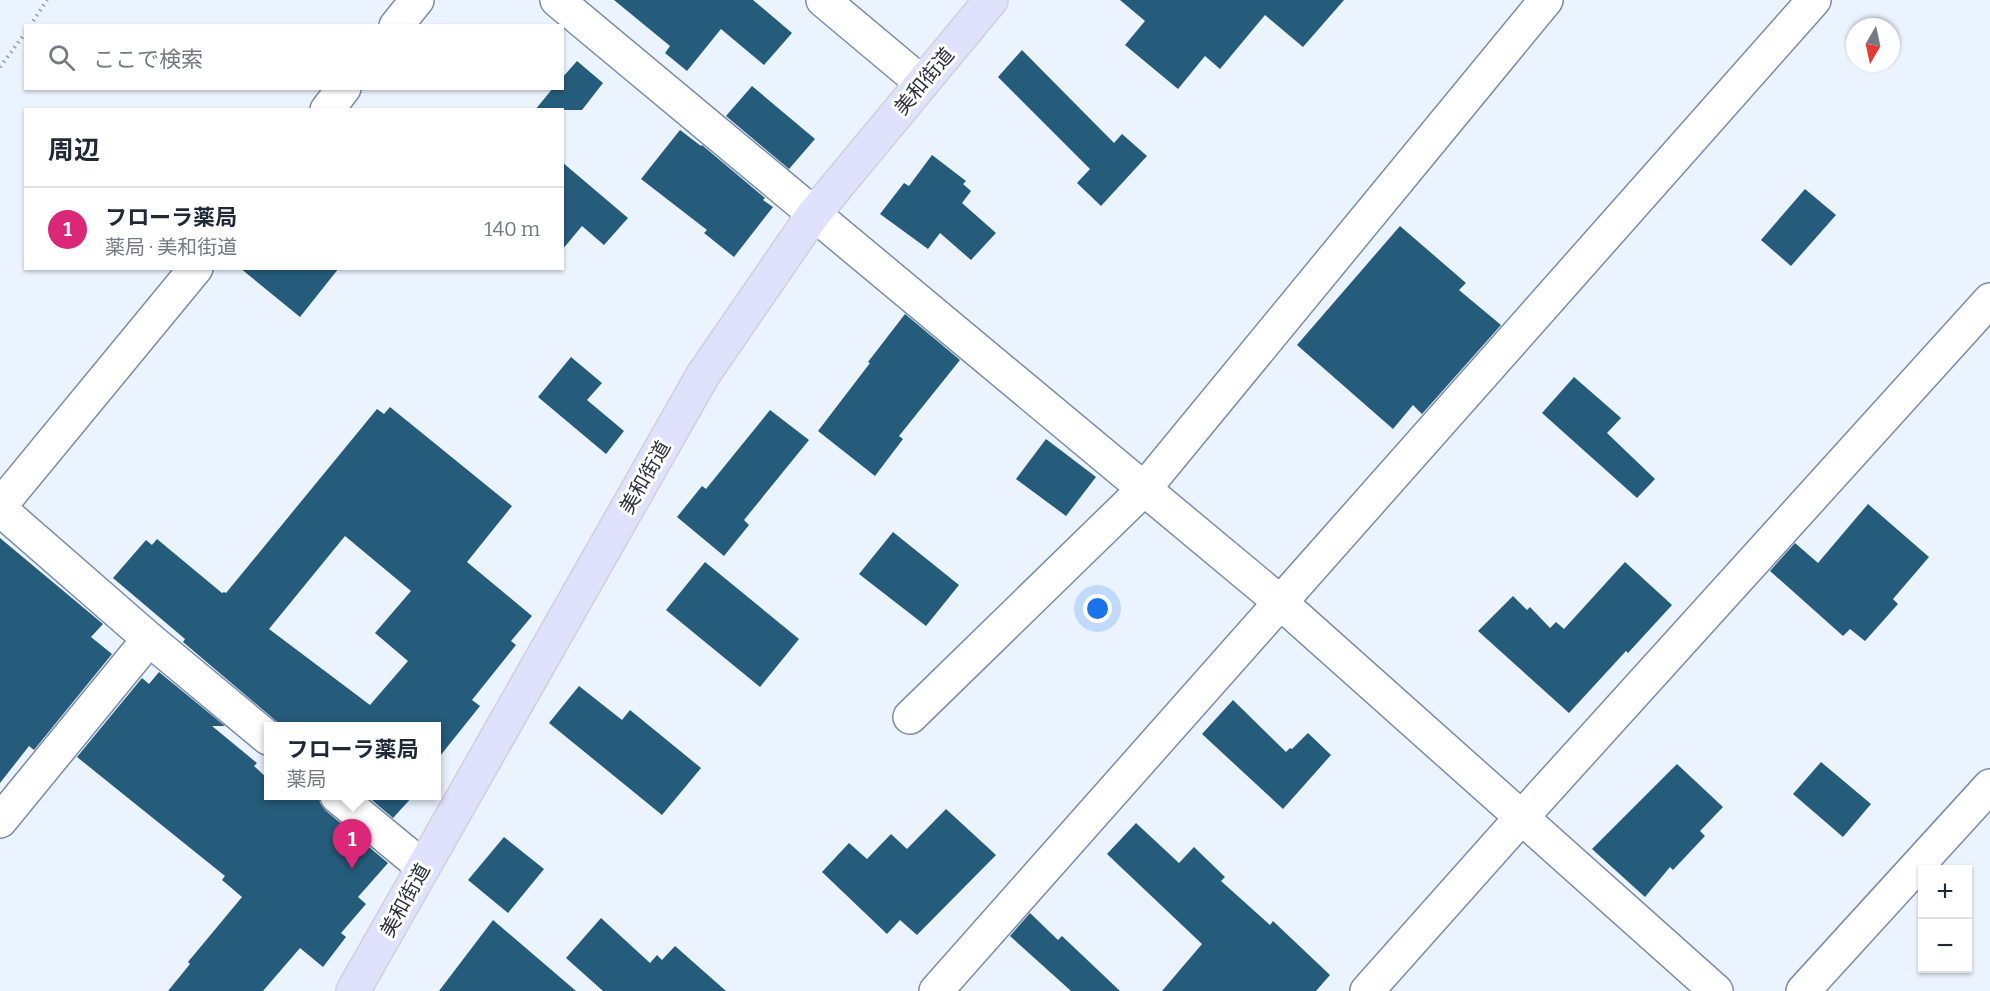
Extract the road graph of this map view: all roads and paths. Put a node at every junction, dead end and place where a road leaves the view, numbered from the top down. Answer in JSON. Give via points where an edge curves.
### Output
{"nodes":[{"id":1,"x":47,"y":0,"type":"edge"},
{"id":2,"x":417,"y":0,"type":"edge"},
{"id":3,"x":558,"y":0,"type":"edge"},
{"id":4,"x":823,"y":0,"type":"edge"},
{"id":5,"x":991,"y":0,"type":"edge"},
{"id":6,"x":1546,"y":0,"type":"edge"},
{"id":7,"x":1814,"y":0,"type":"edge"},
{"id":8,"x":31,"y":24,"type":"edge"},
{"id":9,"x":398,"y":24,"type":"edge"},
{"id":10,"x":24,"y":35,"type":"edge"},
{"id":11,"x":0,"y":68,"type":"edge"},
{"id":12,"x":922,"y":83,"type":"junction"},
{"id":13,"x":342,"y":90,"type":"edge"},
{"id":14,"x":329,"y":108,"type":"edge"},
{"id":15,"x":813,"y":215,"type":"junction"},
{"id":16,"x":194,"y":270,"type":"edge"},
{"id":17,"x":1990,"y":300,"type":"edge"},
{"id":18,"x":1144,"y":489,"type":"junction"},
{"id":19,"x":0,"y":508,"type":"edge"},
{"id":20,"x":1280,"y":602,"type":"junction"},
{"id":21,"x":149,"y":639,"type":"junction"},
{"id":22,"x":910,"y":717,"type":"dead end"},
{"id":23,"x":264,"y":735,"type":"edge"},
{"id":24,"x":1990,"y":786,"type":"edge"},
{"id":25,"x":343,"y":800,"type":"edge"},
{"id":26,"x":1521,"y":818,"type":"junction"},
{"id":27,"x":0,"y":821,"type":"edge"},
{"id":28,"x":423,"y":867,"type":"junction"},
{"id":29,"x":353,"y":991,"type":"edge"},
{"id":30,"x":936,"y":991,"type":"edge"},
{"id":31,"x":1367,"y":991,"type":"edge"},
{"id":32,"x":1716,"y":991,"type":"edge"},
{"id":33,"x":1803,"y":991,"type":"edge"}],
"edges":[{"from":1,"to":8,"type":"path"},
{"from":2,"to":9,"type":"street"},
{"from":3,"to":15,"type":"street"},
{"from":4,"to":12,"type":"street"},
{"from":5,"to":12,"type":"main road","name":"美和街道"},
{"from":6,"to":18,"type":"street"},
{"from":7,"to":20,"type":"street"},
{"from":10,"to":11,"type":"path"},
{"from":12,"to":15,"type":"main road","name":"美和街道"},
{"from":13,"to":14,"type":"street"},
{"from":15,"to":18,"type":"street"},
{"from":15,"to":28,"type":"main road","name":"美和街道","via":[[703,375]]},
{"from":16,"to":19,"type":"street"},
{"from":17,"to":26,"type":"street"},
{"from":18,"to":20,"type":"street"},
{"from":18,"to":22,"type":"street"},
{"from":19,"to":21,"type":"street"},
{"from":20,"to":26,"type":"street"},
{"from":20,"to":30,"type":"street"},
{"from":21,"to":23,"type":"street"},
{"from":21,"to":27,"type":"street"},
{"from":24,"to":33,"type":"street"},
{"from":25,"to":28,"type":"street"},
{"from":26,"to":31,"type":"street"},
{"from":26,"to":32,"type":"street"},
{"from":28,"to":29,"type":"main road","name":"美和街道"}]}
